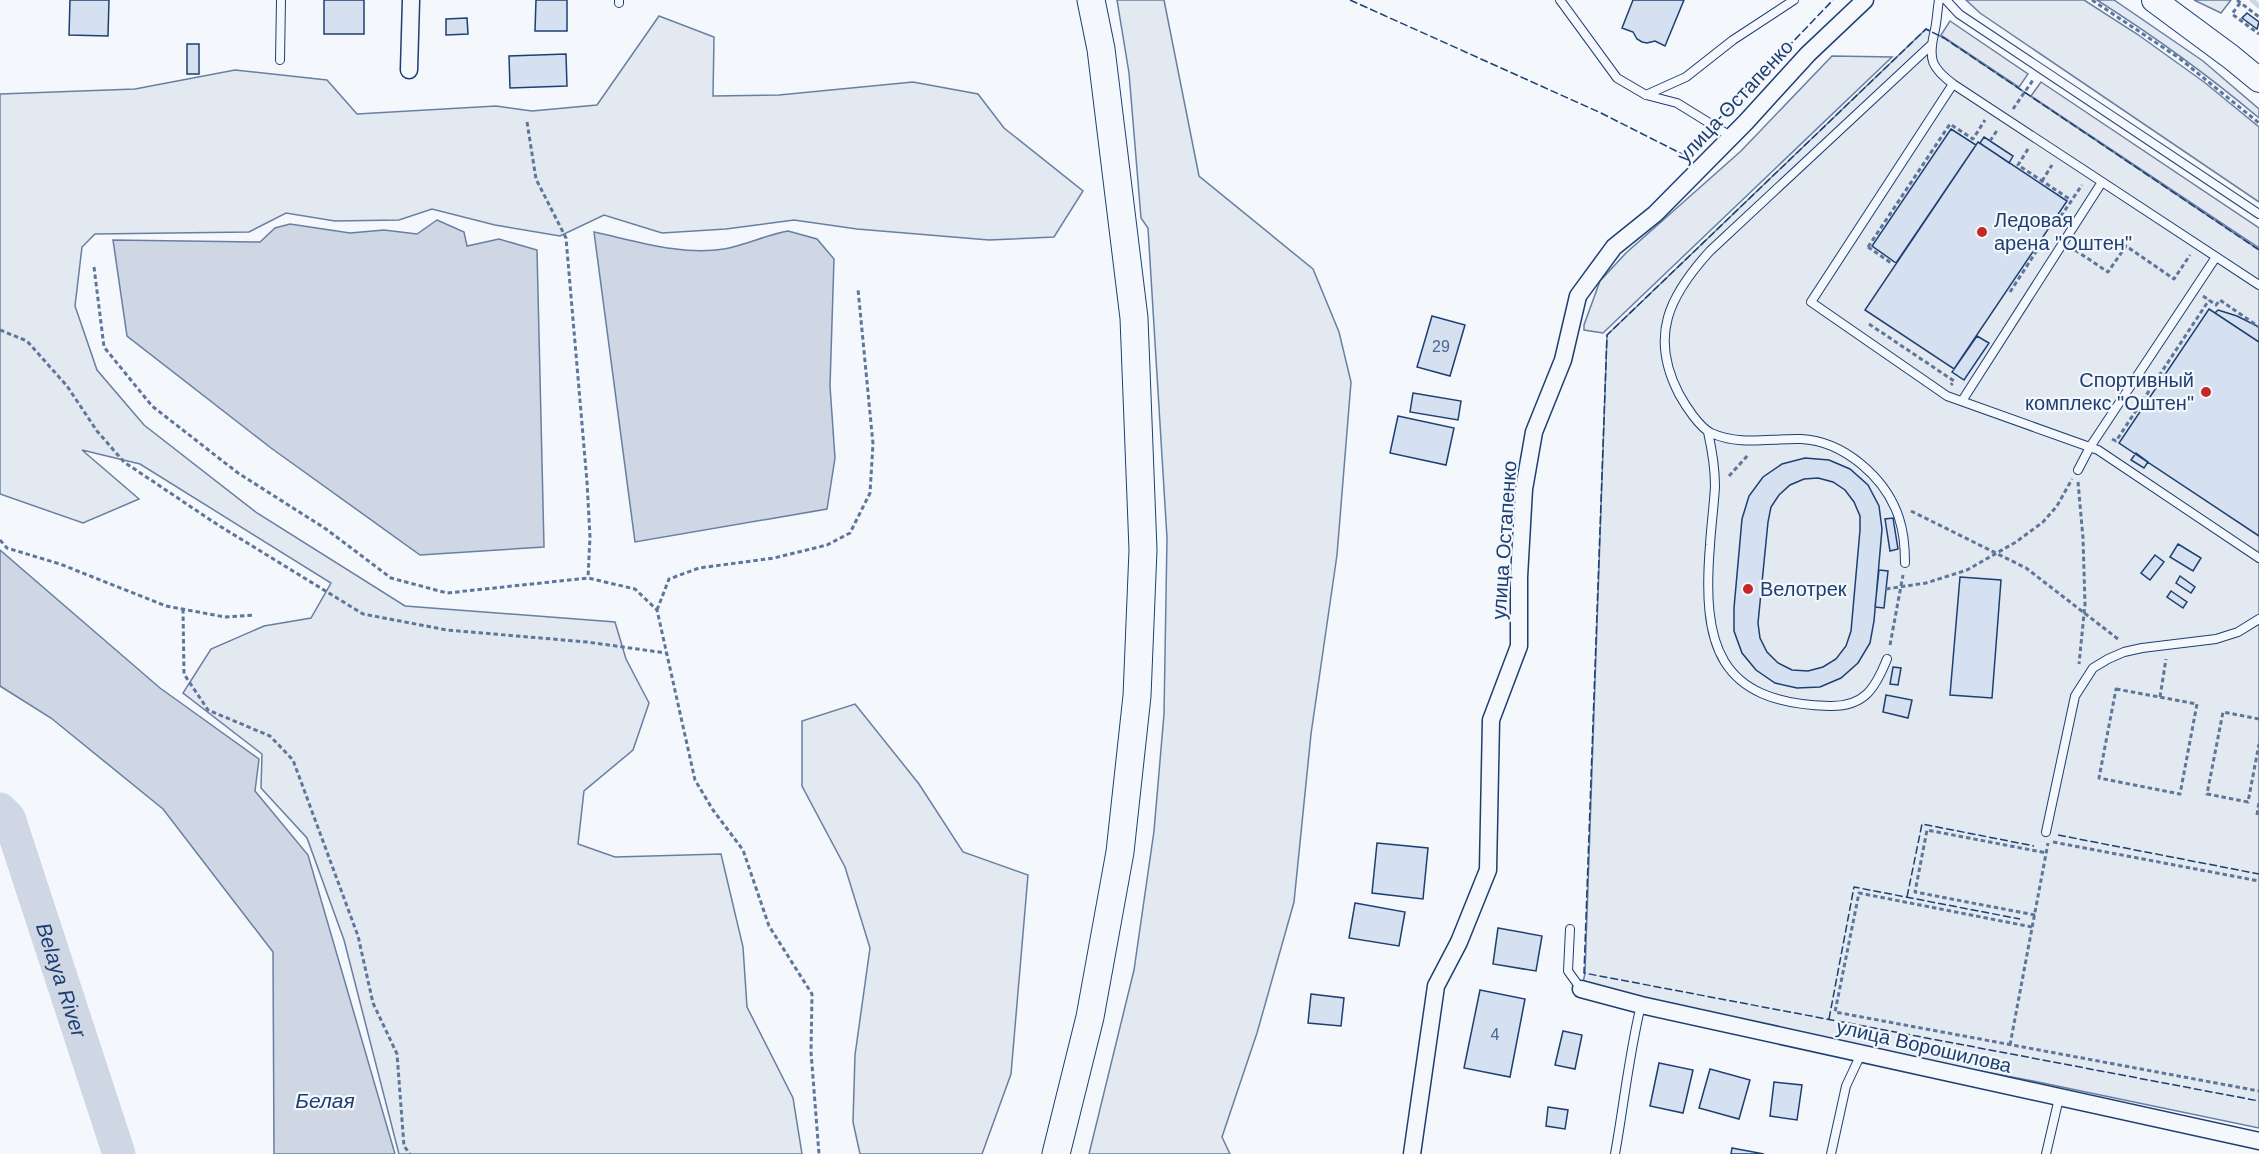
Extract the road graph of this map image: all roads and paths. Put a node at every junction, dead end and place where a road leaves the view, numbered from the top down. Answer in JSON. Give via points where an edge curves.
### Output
{"nodes":[{"id":1,"x":281,"y":0,"type":"edge"},
{"id":2,"x":411,"y":0,"type":"edge"},
{"id":3,"x":1085,"y":0,"type":"edge"},
{"id":4,"x":1090,"y":0,"type":"edge"},
{"id":5,"x":1098,"y":0,"type":"edge"},
{"id":6,"x":1560,"y":0,"type":"edge"},
{"id":7,"x":1794,"y":0,"type":"edge"},
{"id":8,"x":1865,"y":0,"type":"edge"},
{"id":9,"x":1939,"y":0,"type":"edge"},
{"id":10,"x":1946,"y":0,"type":"edge"},
{"id":11,"x":2092,"y":0,"type":"edge"},
{"id":12,"x":2154,"y":0,"type":"edge"},
{"id":13,"x":2239,"y":1,"type":"edge"},
{"id":14,"x":2259,"y":17,"type":"edge"},
{"id":15,"x":2259,"y":34,"type":"edge"},
{"id":16,"x":1930,"y":46,"type":"junction"},
{"id":17,"x":1101,"y":49,"type":"junction"},
{"id":18,"x":280,"y":60,"type":"dead end"},
{"id":19,"x":2041,"y":69,"type":"junction"},
{"id":20,"x":409,"y":70,"type":"dead end"},
{"id":21,"x":2259,"y":80,"type":"edge"},
{"id":22,"x":1953,"y":84,"type":"junction"},
{"id":23,"x":1646,"y":95,"type":"junction"},
{"id":24,"x":2006,"y":119,"type":"junction"},
{"id":25,"x":527,"y":122,"type":"dead end"},
{"id":26,"x":2259,"y":123,"type":"edge"},
{"id":27,"x":1998,"y":129,"type":"junction"},
{"id":28,"x":1732,"y":137,"type":"junction"},
{"id":29,"x":1990,"y":141,"type":"dead end"},
{"id":30,"x":2036,"y":154,"type":"dead end"},
{"id":31,"x":2044,"y":160,"type":"dead end"},
{"id":32,"x":2042,"y":181,"type":"junction"},
{"id":33,"x":2102,"y":182,"type":"junction"},
{"id":34,"x":2082,"y":185,"type":"dead end"},
{"id":35,"x":2072,"y":200,"type":"junction"},
{"id":36,"x":2259,"y":214,"type":"edge"},
{"id":37,"x":2058,"y":228,"type":"dead end"},
{"id":38,"x":2053,"y":236,"type":"dead end"},
{"id":39,"x":1853,"y":237,"type":"junction"},
{"id":40,"x":2065,"y":244,"type":"junction"},
{"id":41,"x":2197,"y":245,"type":"junction"},
{"id":42,"x":1868,"y":247,"type":"junction"},
{"id":43,"x":2216,"y":257,"type":"junction"},
{"id":44,"x":1891,"y":263,"type":"dead end"},
{"id":45,"x":94,"y":267,"type":"dead end"},
{"id":46,"x":2259,"y":285,"type":"edge"},
{"id":47,"x":858,"y":289,"type":"dead end"},
{"id":48,"x":2194,"y":290,"type":"junction"},
{"id":49,"x":2010,"y":292,"type":"dead end"},
{"id":50,"x":2209,"y":300,"type":"junction"},
{"id":51,"x":2259,"y":327,"type":"edge"},
{"id":52,"x":0,"y":330,"type":"edge"},
{"id":53,"x":1962,"y":401,"type":"junction"},
{"id":54,"x":1708,"y":432,"type":"junction"},
{"id":55,"x":2098,"y":436,"type":"junction"},
{"id":56,"x":1769,"y":441,"type":"junction"},
{"id":57,"x":2090,"y":447,"type":"junction"},
{"id":58,"x":2078,"y":470,"type":"junction"},
{"id":59,"x":1892,"y":501,"type":"junction"},
{"id":60,"x":1713,"y":506,"type":"junction"},
{"id":61,"x":0,"y":540,"type":"edge"},
{"id":62,"x":1996,"y":553,"type":"junction"},
{"id":63,"x":2259,"y":558,"type":"edge"},
{"id":64,"x":1905,"y":564,"type":"joint"},
{"id":65,"x":588,"y":578,"type":"junction"},
{"id":66,"x":1901,"y":587,"type":"junction"},
{"id":67,"x":1886,"y":590,"type":"dead end"},
{"id":68,"x":183,"y":609,"type":"junction"},
{"id":69,"x":657,"y":610,"type":"junction"},
{"id":70,"x":2084,"y":613,"type":"junction"},
{"id":71,"x":254,"y":615,"type":"dead end"},
{"id":72,"x":2259,"y":619,"type":"edge"},
{"id":73,"x":2165,"y":645,"type":"junction"},
{"id":74,"x":2142,"y":648,"type":"junction"},
{"id":75,"x":666,"y":653,"type":"junction"},
{"id":76,"x":1887,"y":659,"type":"joint"},
{"id":77,"x":2074,"y":696,"type":"junction"},
{"id":78,"x":2160,"y":697,"type":"junction"},
{"id":79,"x":2259,"y":719,"type":"edge"},
{"id":80,"x":2259,"y":744,"type":"edge"},
{"id":81,"x":2258,"y":760,"type":"edge"},
{"id":82,"x":2259,"y":802,"type":"edge"},
{"id":83,"x":2257,"y":814,"type":"dead end"},
{"id":84,"x":2047,"y":837,"type":"junction"},
{"id":85,"x":2047,"y":853,"type":"junction"},
{"id":86,"x":2259,"y":881,"type":"edge"},
{"id":87,"x":2035,"y":915,"type":"junction"},
{"id":88,"x":2032,"y":927,"type":"junction"},
{"id":89,"x":1570,"y":929,"type":"dead end"},
{"id":90,"x":1581,"y":988,"type":"joint"},
{"id":91,"x":1641,"y":1005,"type":"junction"},
{"id":92,"x":2010,"y":1045,"type":"junction"},
{"id":93,"x":1860,"y":1054,"type":"junction"},
{"id":94,"x":2259,"y":1091,"type":"edge"},
{"id":95,"x":2059,"y":1098,"type":"junction"},
{"id":96,"x":2259,"y":1141,"type":"edge"},
{"id":97,"x":410,"y":1154,"type":"edge"},
{"id":98,"x":819,"y":1154,"type":"edge"},
{"id":99,"x":1056,"y":1154,"type":"edge"},
{"id":100,"x":1412,"y":1154,"type":"edge"},
{"id":101,"x":1615,"y":1154,"type":"edge"},
{"id":102,"x":1831,"y":1154,"type":"edge"},
{"id":103,"x":2046,"y":1154,"type":"edge"}],
"edges":[{"from":1,"to":18,"type":"lane"},
{"from":2,"to":20,"type":"street"},
{"from":3,"to":17,"type":"main road"},
{"from":4,"to":17,"type":"main road"},
{"from":5,"to":17,"type":"main road"},
{"from":6,"to":23,"type":"lane","via":[[1617,78]]},
{"from":7,"to":23,"type":"lane","via":[[1732,40],[1686,77]]},
{"from":8,"to":28,"type":"street","name":"улица Остапенко","via":[[1808,54]]},
{"from":9,"to":16,"type":"lane"},
{"from":10,"to":19,"type":"lane","via":[[1959,14]]},
{"from":11,"to":26,"type":"path","via":[[2179,58]]},
{"from":12,"to":21,"type":"main road"},
{"from":13,"to":14,"type":"path"},
{"from":13,"to":15,"type":"path","via":[[2232,14]]},
{"from":16,"to":22,"type":"lane","via":[[1932,62],[1940,75]]},
{"from":16,"to":54,"type":"lane","via":[[1710,251],[1679,290],[1664,331],[1665,356],[1685,406]]},
{"from":17,"to":99,"type":"main road","via":[[1134,318],[1142,583],[1137,696],[1120,852],[1090,1017]]},
{"from":19,"to":24,"type":"path"},
{"from":19,"to":36,"type":"lane"},
{"from":22,"to":24,"type":"lane"},
{"from":22,"to":39,"type":"lane"},
{"from":23,"to":28,"type":"lane","via":[[1677,103]]},
{"from":24,"to":27,"type":"path"},
{"from":24,"to":33,"type":"lane"},
{"from":25,"to":65,"type":"path","via":[[536,179],[566,238],[591,537]]},
{"from":27,"to":29,"type":"path"},
{"from":27,"to":42,"type":"path","via":[[1985,120],[1973,139],[1950,124]]},
{"from":28,"to":100,"type":"street","name":"улица Остапенко","via":[[1654,214],[1614,247],[1578,296],[1563,360],[1534,432],[1524,489],[1519,646],[1491,720],[1488,870],[1460,942],[1436,986]]},
{"from":30,"to":32,"type":"path","via":[[2028,149],[2018,165]]},
{"from":31,"to":32,"type":"path","via":[[2052,165]]},
{"from":32,"to":35,"type":"path"},
{"from":33,"to":40,"type":"lane"},
{"from":33,"to":41,"type":"lane"},
{"from":34,"to":35,"type":"path"},
{"from":35,"to":37,"type":"path","via":[[2059,219],[2063,221]]},
{"from":38,"to":49,"type":"path","via":[[2048,244],[2043,241]]},
{"from":39,"to":42,"type":"path"},
{"from":39,"to":53,"type":"lane","via":[[1811,302],[1947,396]]},
{"from":40,"to":41,"type":"path","via":[[2108,272],[2126,246],[2174,279]]},
{"from":40,"to":53,"type":"lane"},
{"from":41,"to":43,"type":"lane"},
{"from":42,"to":44,"type":"path"},
{"from":43,"to":46,"type":"lane"},
{"from":43,"to":48,"type":"lane"},
{"from":45,"to":65,"type":"path","via":[[104,346],[152,406],[238,473],[326,529],[391,578],[447,592]]},
{"from":47,"to":69,"type":"path","via":[[873,444],[870,493],[850,533],[827,545],[774,558],[699,568],[669,579]]},
{"from":48,"to":50,"type":"path"},
{"from":48,"to":55,"type":"lane"},
{"from":50,"to":51,"type":"path","via":[[2216,305],[2220,300]]},
{"from":50,"to":55,"type":"path","via":[[2116,441]]},
{"from":52,"to":75,"type":"path","via":[[27,341],[67,387],[96,432],[124,462],[363,614],[447,630]]},
{"from":53,"to":57,"type":"lane"},
{"from":54,"to":56,"type":"lane","via":[[1728,438]]},
{"from":54,"to":60,"type":"lane","via":[[1714,460]]},
{"from":55,"to":57,"type":"lane"},
{"from":56,"to":59,"type":"lane","via":[[1803,439],[1837,449],[1874,476]]},
{"from":56,"to":60,"type":"path","via":[[1736,466]]},
{"from":57,"to":58,"type":"lane"},
{"from":57,"to":63,"type":"lane"},
{"from":58,"to":62,"type":"path","via":[[2043,522]]},
{"from":58,"to":70,"type":"path"},
{"from":59,"to":62,"type":"path"},
{"from":59,"to":64,"type":"lane","via":[[1903,530]]},
{"from":60,"to":76,"type":"lane","via":[[1709,610],[1712,633],[1730,669],[1743,683],[1788,703],[1839,706],[1857,702],[1869,693]]},
{"from":61,"to":68,"type":"path","via":[[7,548]]},
{"from":62,"to":66,"type":"path","via":[[1967,570]]},
{"from":62,"to":70,"type":"path","via":[[2026,568]]},
{"from":64,"to":66,"type":"path"},
{"from":65,"to":69,"type":"path","via":[[635,589]]},
{"from":66,"to":67,"type":"path"},
{"from":66,"to":76,"type":"path"},
{"from":68,"to":71,"type":"path","via":[[225,617]]},
{"from":68,"to":97,"type":"path","via":[[184,674],[208,710],[270,736],[293,760],[358,936],[373,1003],[397,1054],[404,1146]]},
{"from":69,"to":75,"type":"path"},
{"from":70,"to":74,"type":"path","via":[[2122,642]]},
{"from":70,"to":77,"type":"path"},
{"from":72,"to":73,"type":"lane","via":[[2216,639]]},
{"from":73,"to":74,"type":"lane"},
{"from":73,"to":78,"type":"path"},
{"from":74,"to":77,"type":"lane","via":[[2108,658],[2093,668]]},
{"from":75,"to":98,"type":"path","via":[[695,780],[743,850],[769,926],[812,994],[811,1052]]},
{"from":77,"to":84,"type":"lane"},
{"from":78,"to":78,"type":"path","via":[[2197,704],[2180,794],[2099,778],[2116,689]]},
{"from":79,"to":81,"type":"path","via":[[2223,712],[2207,794],[2248,802]]},
{"from":80,"to":81,"type":"path"},
{"from":82,"to":83,"type":"path"},
{"from":84,"to":85,"type":"path"},
{"from":84,"to":86,"type":"path"},
{"from":85,"to":87,"type":"path"},
{"from":85,"to":87,"type":"path","via":[[1927,830],[1919,871],[1915,892]]},
{"from":87,"to":88,"type":"path"},
{"from":88,"to":92,"type":"path"},
{"from":88,"to":92,"type":"path","via":[[1859,893],[1834,1012]]},
{"from":89,"to":90,"type":"lane","via":[[1568,971]]},
{"from":90,"to":91,"type":"street","name":"улица Ворошилова"},
{"from":91,"to":93,"type":"street","name":"улица Ворошилова"},
{"from":91,"to":101,"type":"lane"},
{"from":92,"to":94,"type":"path"},
{"from":93,"to":95,"type":"street","name":"улица Ворошилова"},
{"from":93,"to":102,"type":"lane","via":[[1846,1086]]},
{"from":95,"to":96,"type":"street","name":"улица Ворошилова"},
{"from":95,"to":103,"type":"lane"}]}
